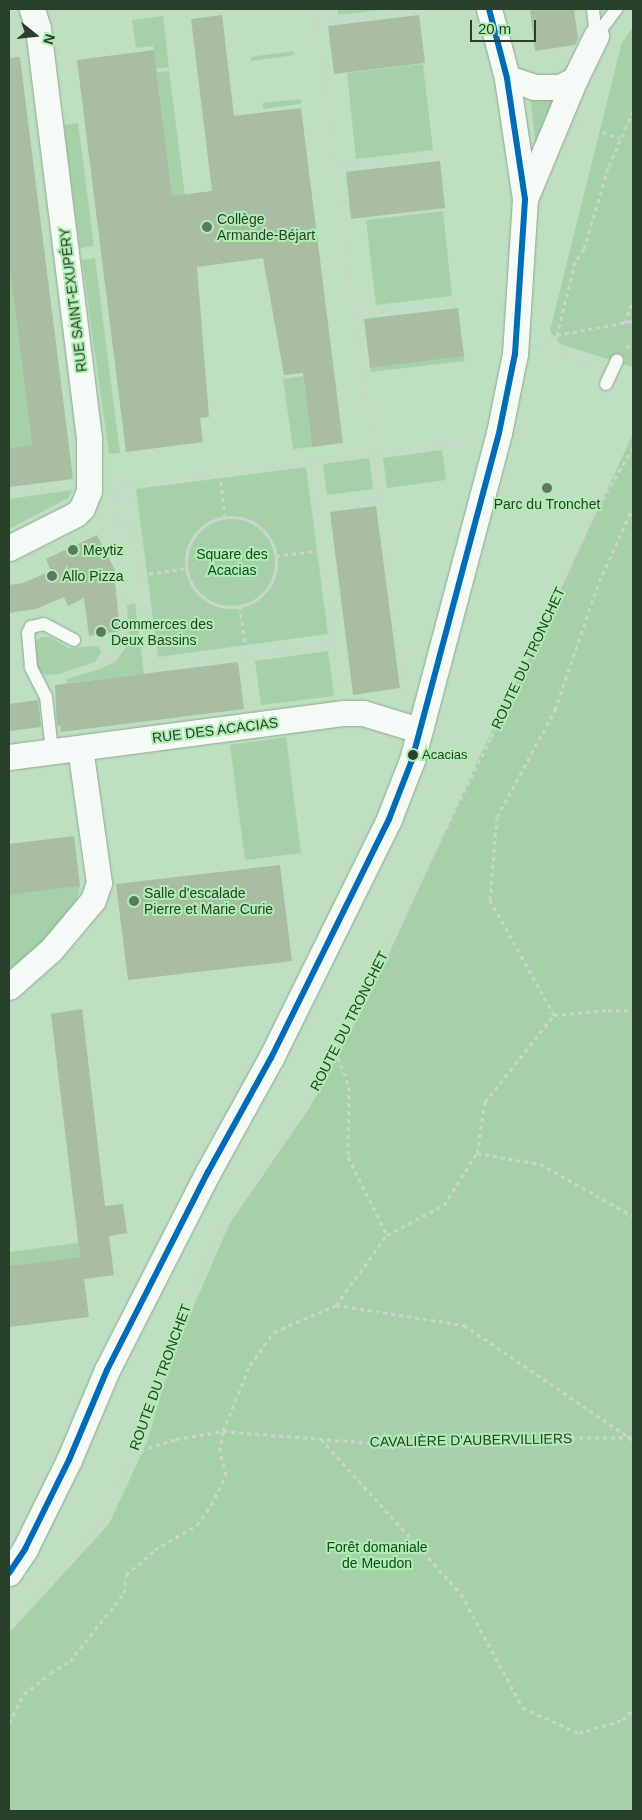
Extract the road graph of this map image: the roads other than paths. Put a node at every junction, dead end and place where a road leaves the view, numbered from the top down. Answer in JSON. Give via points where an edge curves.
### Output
{"nodes":[{"id":1,"x":32,"y":9,"type":"edge"},
{"id":2,"x":489,"y":9,"type":"edge"},
{"id":3,"x":593,"y":9,"type":"edge"},
{"id":4,"x":616,"y":9,"type":"edge"},
{"id":5,"x":596,"y":36,"type":"junction"},
{"id":6,"x":508,"y":78,"type":"junction"},
{"id":7,"x":575,"y":79,"type":"junction"},
{"id":8,"x":525,"y":199,"type":"junction"},
{"id":9,"x":617,"y":360,"type":"dead end"},
{"id":10,"x":606,"y":384,"type":"dead end"},
{"id":11,"x":9,"y":548,"type":"edge"},
{"id":12,"x":80,"y":640,"type":"road end"},
{"id":13,"x":419,"y":730,"type":"junction"},
{"id":14,"x":80,"y":748,"type":"junction"},
{"id":15,"x":52,"y":752,"type":"junction"},
{"id":16,"x":9,"y":758,"type":"edge"},
{"id":17,"x":9,"y":987,"type":"edge"},
{"id":18,"x":9,"y":1573,"type":"edge"}],
"edges":[{"from":1,"to":11,"type":"street","name":"RUE SAINT-EXUPÉRY","via":[[38,28],[89,438],[99,495],[76,514]]},
{"from":2,"to":6,"type":"street"},
{"from":3,"to":5,"type":"lane"},
{"from":4,"to":5,"type":"lane"},
{"from":5,"to":7,"type":"street"},
{"from":6,"to":7,"type":"street","via":[[534,87],[560,88]]},
{"from":6,"to":8,"type":"street"},
{"from":7,"to":8,"type":"street"},
{"from":8,"to":13,"type":"street","via":[[515,354],[498,433]]},
{"from":9,"to":10,"type":"lane"},
{"from":12,"to":15,"type":"lane","via":[[44,624],[31,627],[27,641],[31,667],[46,697]]},
{"from":13,"to":14,"type":"street","name":"RUE DES ACACIAS","via":[[354,712]]},
{"from":13,"to":18,"type":"street","via":[[389,819],[271,1058],[208,1172],[107,1370],[69,1460]]},
{"from":14,"to":15,"type":"street","name":"RUE DES ACACIAS"},
{"from":14,"to":17,"type":"street","via":[[99,883],[93,900],[51,950]]},
{"from":15,"to":16,"type":"street","name":"RUE DES ACACIAS"}]}
